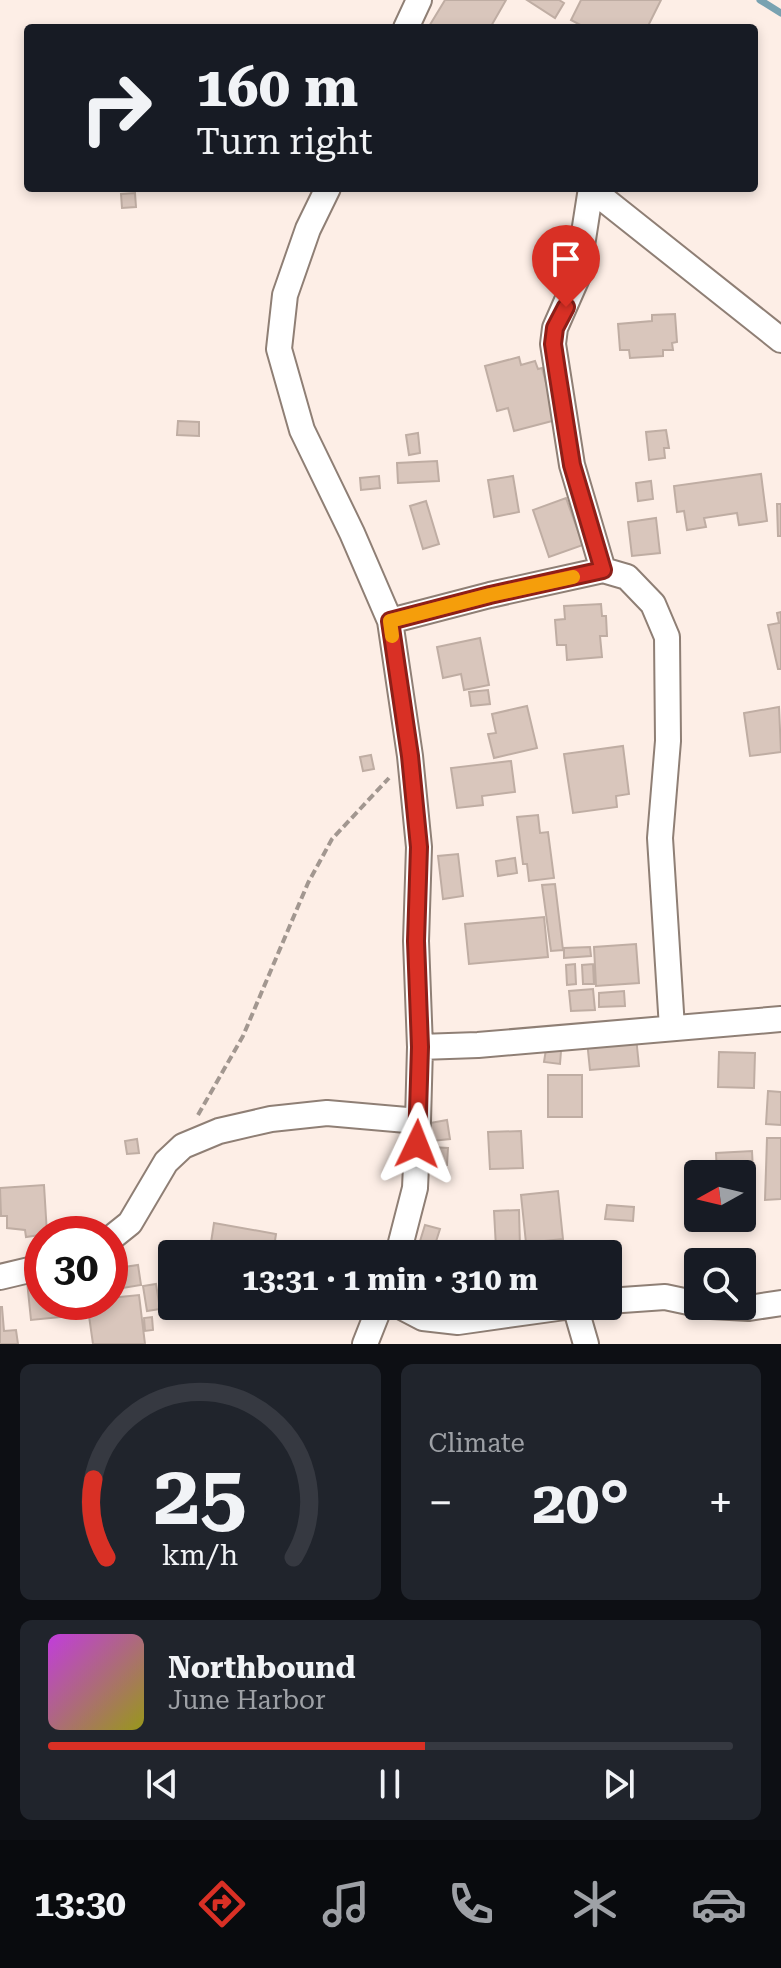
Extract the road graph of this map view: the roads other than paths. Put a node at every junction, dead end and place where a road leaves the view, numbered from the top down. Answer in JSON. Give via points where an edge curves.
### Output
{"nodes":[{"id":1,"x":326,"y":192,"type":"edge"},
{"id":2,"x":590,"y":192,"type":"edge"},
{"id":3,"x":596,"y":192,"type":"edge"},
{"id":4,"x":781,"y":340,"type":"edge"},
{"id":5,"x":603,"y":570,"type":"junction"},
{"id":6,"x":390,"y":621,"type":"junction"},
{"id":7,"x":781,"y":1019,"type":"edge"},
{"id":8,"x":672,"y":1028,"type":"junction"},
{"id":9,"x":420,"y":1047,"type":"junction"},
{"id":10,"x":418,"y":1121,"type":"junction"},
{"id":11,"x":128,"y":1225,"type":"edge"},
{"id":12,"x":402,"y":1240,"type":"edge"},
{"id":13,"x":24,"y":1271,"type":"edge"},
{"id":14,"x":0,"y":1277,"type":"edge"},
{"id":15,"x":622,"y":1300,"type":"edge"},
{"id":16,"x":684,"y":1301,"type":"edge"},
{"id":17,"x":781,"y":1303,"type":"edge"},
{"id":18,"x":756,"y":1307,"type":"edge"},
{"id":19,"x":374,"y":1320,"type":"edge"},
{"id":20,"x":440,"y":1320,"type":"edge"},
{"id":21,"x":472,"y":1320,"type":"edge"},
{"id":22,"x":578,"y":1320,"type":"edge"},
{"id":23,"x":365,"y":1344,"type":"edge"},
{"id":24,"x":586,"y":1344,"type":"edge"}],
"edges":[{"from":1,"to":6,"type":"street","via":[[285,295],[279,349],[302,430]]},
{"from":2,"to":5,"type":"street","via":[[577,278],[553,344],[572,465]]},
{"from":3,"to":4,"type":"street"},
{"from":5,"to":6,"type":"street"},
{"from":5,"to":8,"type":"street","via":[[627,577],[653,604],[667,637],[668,741],[660,838]]},
{"from":6,"to":9,"type":"street","via":[[419,847]]},
{"from":7,"to":8,"type":"street"},
{"from":8,"to":9,"type":"street"},
{"from":9,"to":10,"type":"street"},
{"from":10,"to":11,"type":"street","via":[[327,1113],[219,1131],[183,1146],[166,1162]]},
{"from":10,"to":12,"type":"street","via":[[415,1188]]},
{"from":13,"to":14,"type":"street"},
{"from":15,"to":16,"type":"street"},
{"from":17,"to":18,"type":"street"},
{"from":19,"to":23,"type":"street"},
{"from":20,"to":21,"type":"street"},
{"from":22,"to":24,"type":"street"}]}
